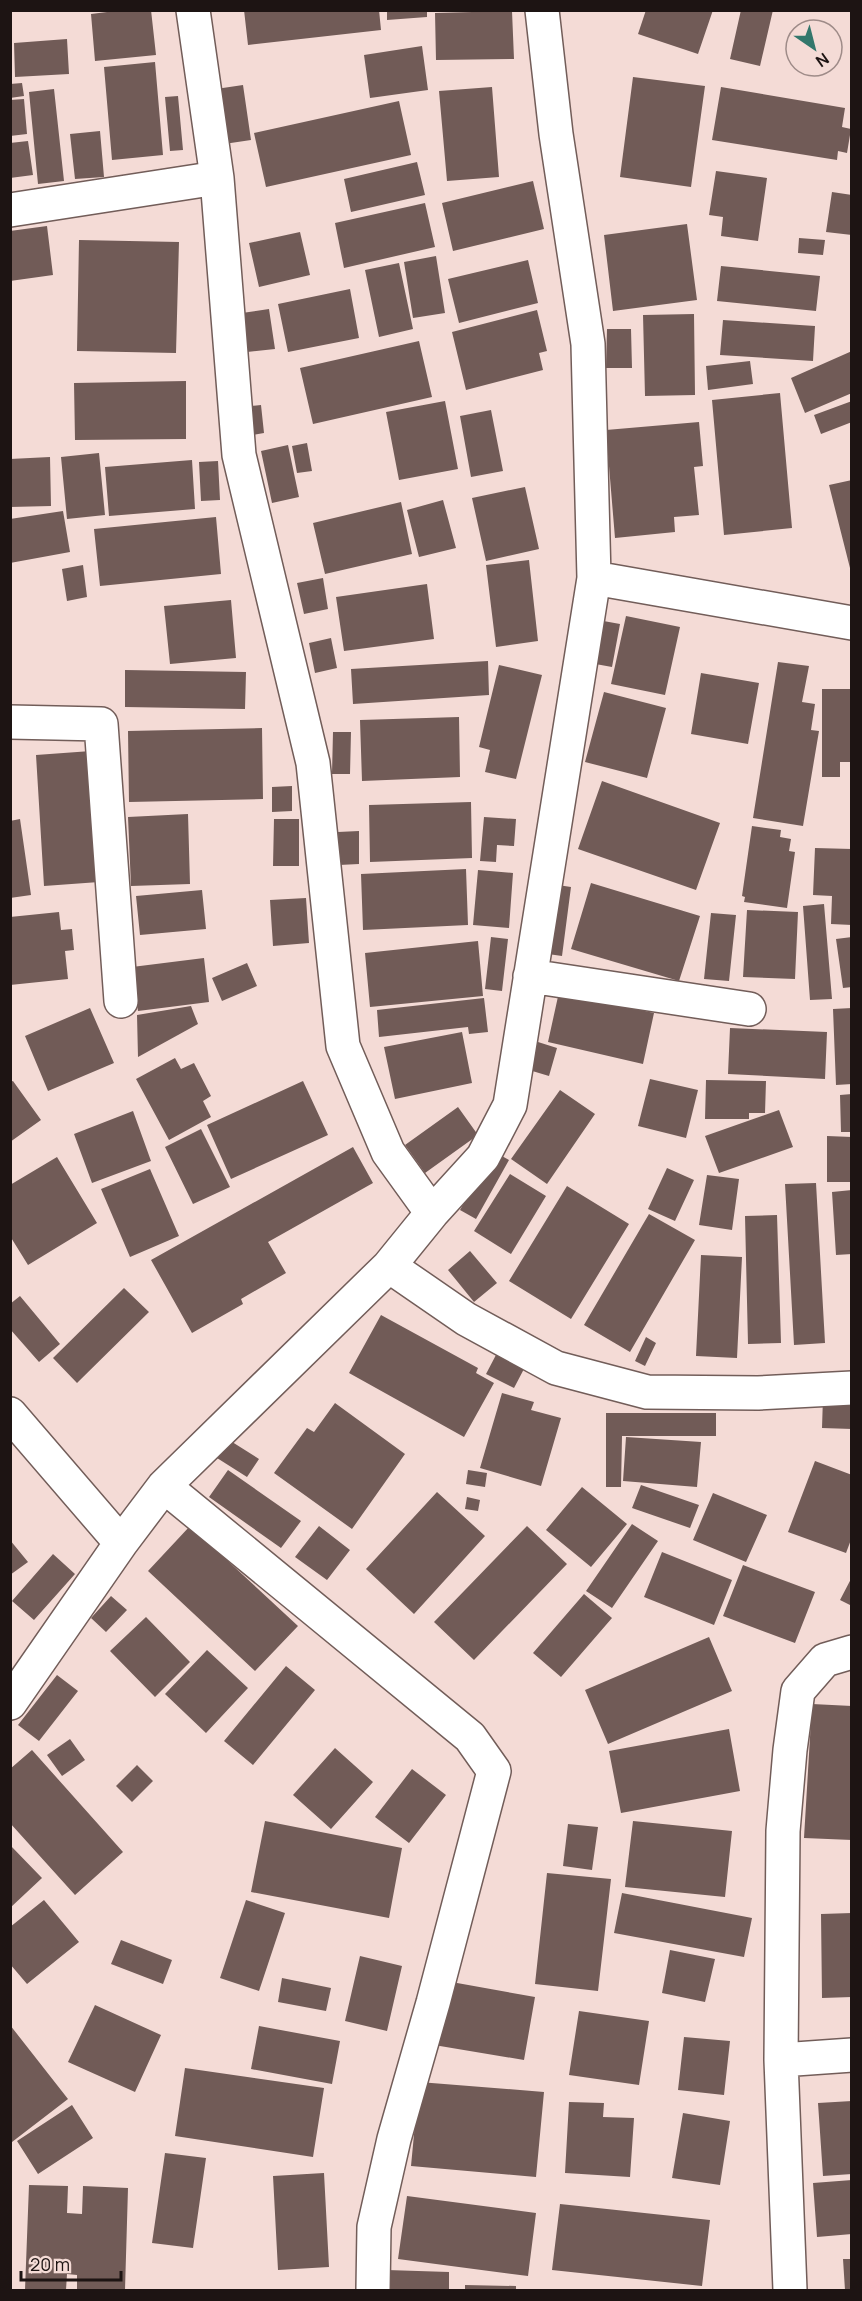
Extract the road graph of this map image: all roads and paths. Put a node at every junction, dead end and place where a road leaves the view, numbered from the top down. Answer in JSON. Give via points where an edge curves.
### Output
{"nodes":[{"id":1,"x":193,"y":10,"type":"edge"},
{"id":2,"x":542,"y":10,"type":"edge"},
{"id":3,"x":217,"y":178,"type":"junction"},
{"id":4,"x":10,"y":210,"type":"edge"},
{"id":5,"x":594,"y":578,"type":"junction"},
{"id":6,"x":852,"y":623,"type":"edge"},
{"id":7,"x":10,"y":722,"type":"edge"},
{"id":8,"x":530,"y":976,"type":"junction"},
{"id":9,"x":121,"y":1001,"type":"dead end"},
{"id":10,"x":749,"y":1009,"type":"dead end"},
{"id":11,"x":432,"y":1213,"type":"junction"},
{"id":12,"x":389,"y":1266,"type":"junction"},
{"id":13,"x":852,"y":1388,"type":"edge"},
{"id":14,"x":10,"y":1414,"type":"edge"},
{"id":15,"x":164,"y":1486,"type":"junction"},
{"id":16,"x":121,"y":1543,"type":"junction"},
{"id":17,"x":852,"y":1652,"type":"edge"},
{"id":18,"x":10,"y":1703,"type":"edge"},
{"id":19,"x":852,"y":2055,"type":"edge"},
{"id":20,"x":781,"y":2060,"type":"junction"},
{"id":21,"x":373,"y":2290,"type":"edge"},
{"id":22,"x":790,"y":2290,"type":"edge"}],
"edges":[{"from":1,"to":3,"type":"street"},
{"from":2,"to":5,"type":"street","via":[[556,135],[588,344]]},
{"from":3,"to":4,"type":"street"},
{"from":3,"to":11,"type":"street","via":[[239,455],[313,763],[343,1046],[388,1152]]},
{"from":5,"to":6,"type":"street"},
{"from":5,"to":8,"type":"street"},
{"from":7,"to":9,"type":"street","via":[[101,724]]},
{"from":8,"to":10,"type":"street"},
{"from":8,"to":11,"type":"street","via":[[510,1105],[483,1157]]},
{"from":11,"to":12,"type":"street"},
{"from":12,"to":13,"type":"street","via":[[466,1319],[556,1368],[647,1392],[758,1393]]},
{"from":12,"to":15,"type":"street"},
{"from":14,"to":16,"type":"street"},
{"from":15,"to":16,"type":"street"},
{"from":15,"to":21,"type":"street","via":[[470,1737],[494,1771],[394,2139],[374,2228]]},
{"from":16,"to":18,"type":"street"},
{"from":17,"to":20,"type":"street","via":[[825,1660],[798,1691],[783,1831]]},
{"from":19,"to":20,"type":"street"},
{"from":20,"to":22,"type":"street"}]}
